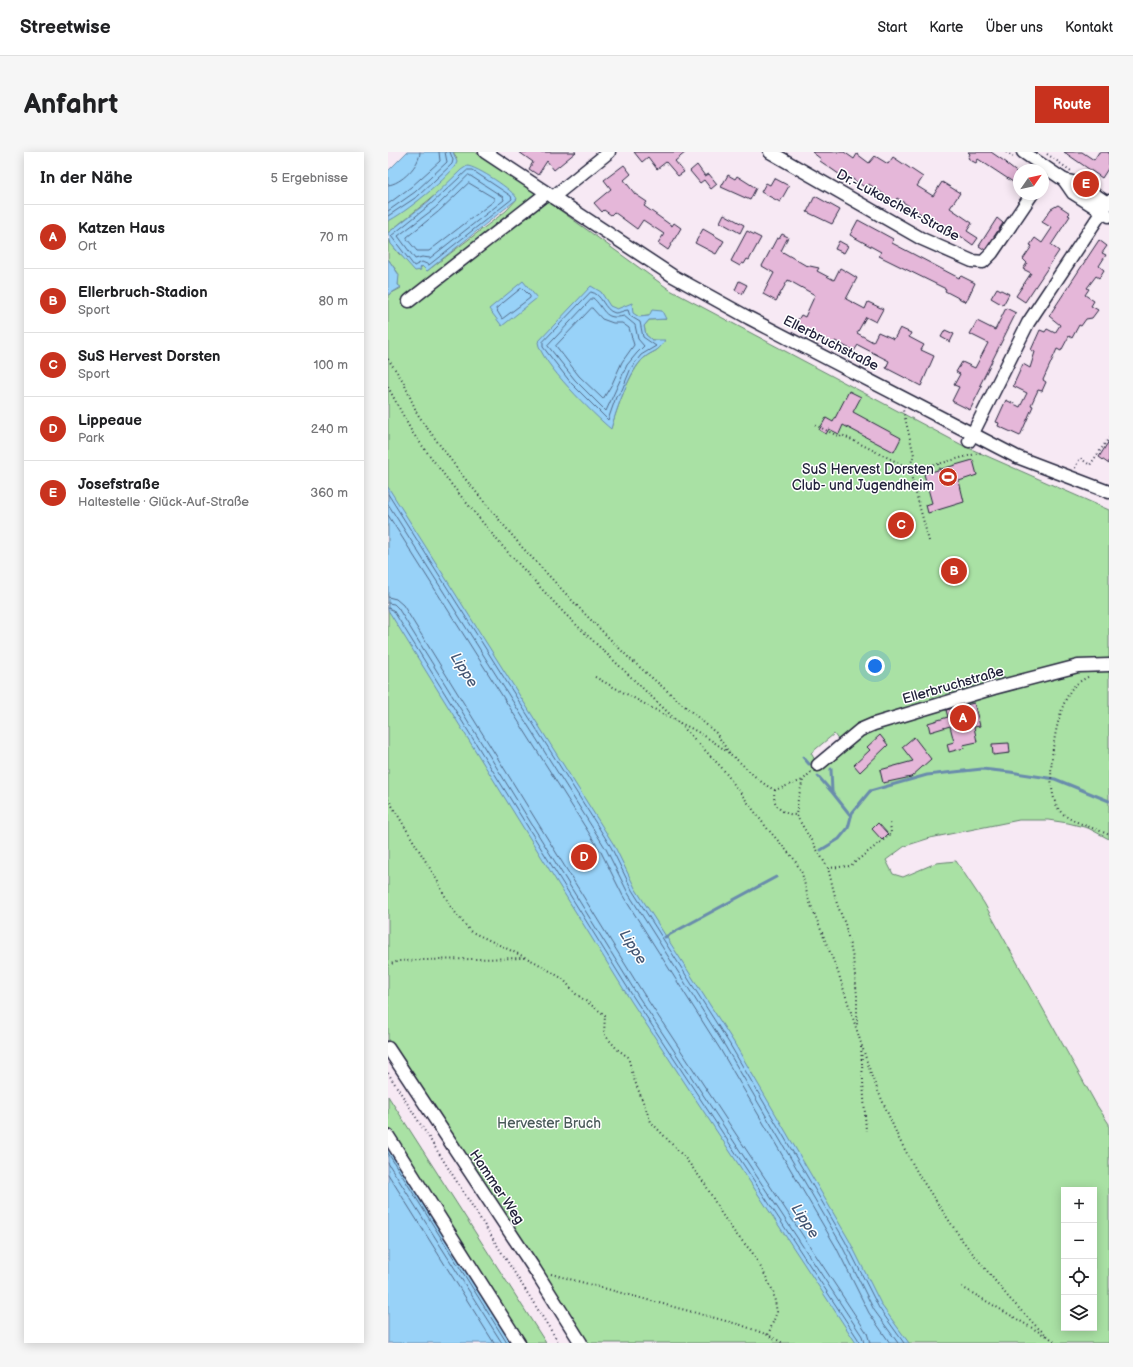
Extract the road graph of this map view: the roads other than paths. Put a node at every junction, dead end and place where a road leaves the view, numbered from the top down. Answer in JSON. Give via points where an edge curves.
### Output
{"nodes":[{"id":1,"x":485,"y":152,"type":"edge"},
{"id":2,"x":609,"y":152,"type":"edge"},
{"id":3,"x":770,"y":152,"type":"edge"},
{"id":4,"x":1023,"y":152,"type":"edge"},
{"id":5,"x":1036,"y":164,"type":"edge"},
{"id":6,"x":1049,"y":174,"type":"edge"},
{"id":7,"x":550,"y":195,"type":"junction"},
{"id":8,"x":1028,"y":200,"type":"edge"},
{"id":9,"x":1107,"y":207,"type":"edge"},
{"id":10,"x":409,"y":301,"type":"dead end"},
{"id":11,"x":970,"y":438,"type":"junction"},
{"id":12,"x":1109,"y":492,"type":"edge"},
{"id":13,"x":1109,"y":665,"type":"edge"},
{"id":14,"x":818,"y":765,"type":"dead end"},
{"id":15,"x":388,"y":1048,"type":"edge"},
{"id":16,"x":388,"y":1136,"type":"edge"},
{"id":17,"x":519,"y":1343,"type":"edge"},
{"id":18,"x":580,"y":1343,"type":"edge"}],
"edges":[{"from":1,"to":7,"type":"street","name":"Ellerbruchstraße"},
{"from":2,"to":7,"type":"street"},
{"from":3,"to":8,"type":"street","name":"Dr.-Lukaschek-Straße","via":[[922,238],[972,260],[983,262],[992,253]]},
{"from":4,"to":5,"type":"street"},
{"from":6,"to":9,"type":"street","via":[[1064,180],[1073,193]]},
{"from":7,"to":10,"type":"street"},
{"from":7,"to":11,"type":"street","name":"Ellerbruchstraße","via":[[673,276],[901,397]]},
{"from":9,"to":11,"type":"street","via":[[1028,323]]},
{"from":11,"to":12,"type":"street","name":"Ellerbruchstraße"},
{"from":13,"to":14,"type":"street","name":"Ellerbruchstraße","via":[[1078,666],[874,724],[860,730]]},
{"from":15,"to":18,"type":"street","name":"Hammer Weg","via":[[535,1270]]},
{"from":16,"to":17,"type":"street"}]}
